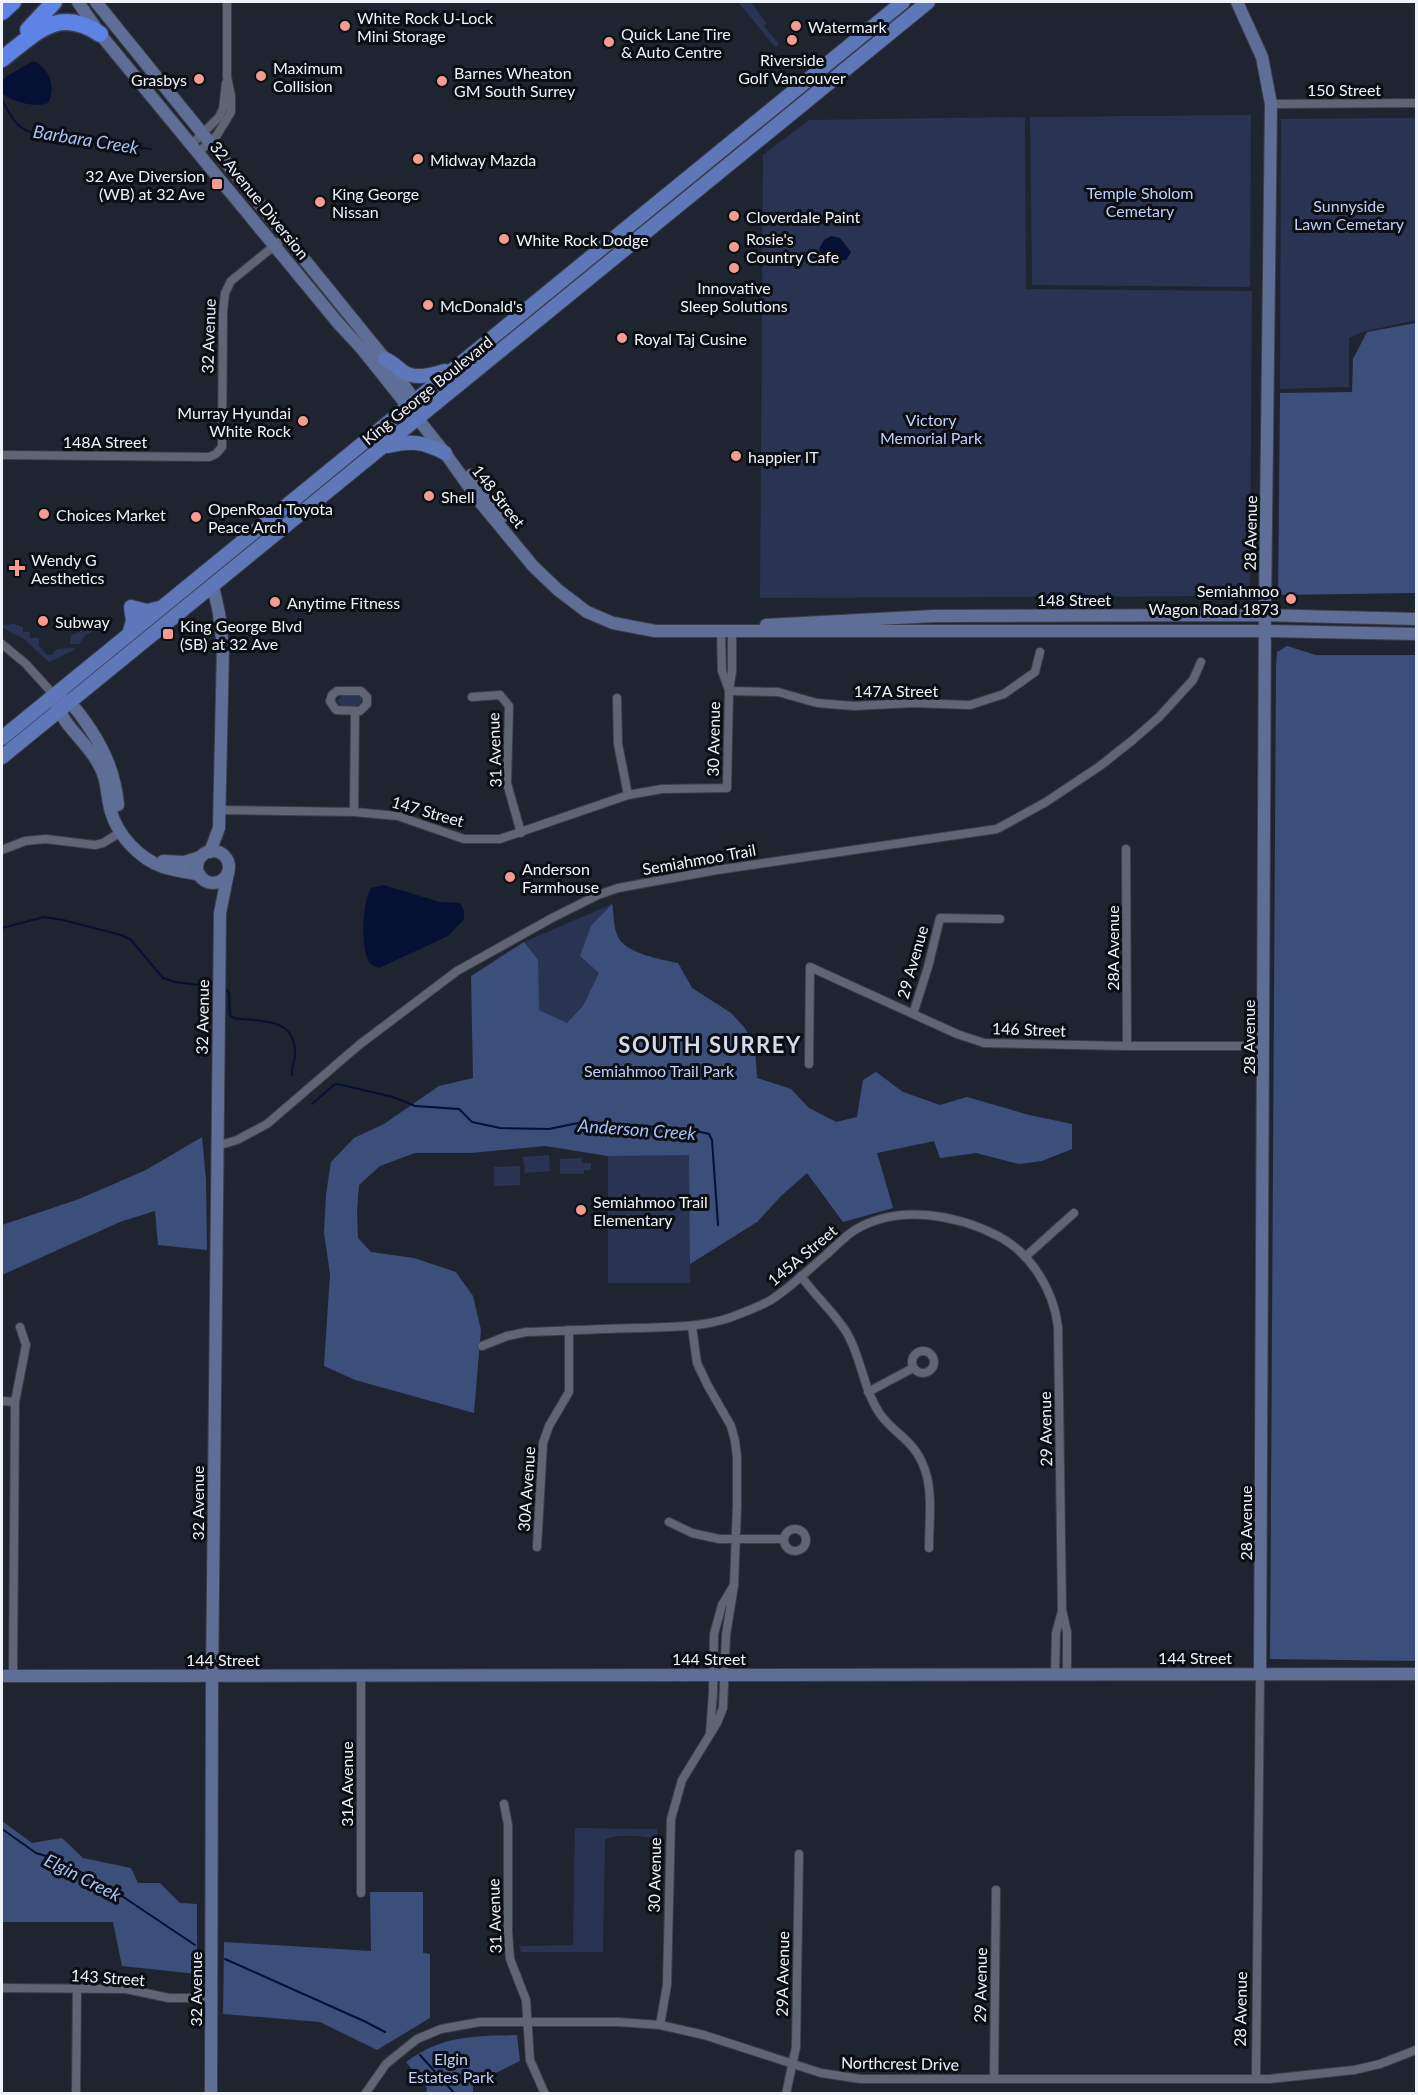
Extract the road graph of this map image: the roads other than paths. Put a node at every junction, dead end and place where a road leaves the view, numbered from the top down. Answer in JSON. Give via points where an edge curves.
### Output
{"nodes":[{"id":1,"x":13,"y":2,"type":"edge"},
{"id":2,"x":54,"y":2,"type":"edge"},
{"id":3,"x":78,"y":2,"type":"edge"},
{"id":4,"x":96,"y":2,"type":"edge"},
{"id":5,"x":227,"y":2,"type":"edge"},
{"id":6,"x":903,"y":2,"type":"edge"},
{"id":7,"x":928,"y":2,"type":"edge"},
{"id":8,"x":1237,"y":2,"type":"edge"},
{"id":9,"x":2,"y":12,"type":"edge"},
{"id":10,"x":876,"y":24,"type":"junction"},
{"id":11,"x":100,"y":34,"type":"junction"},
{"id":12,"x":2,"y":57,"type":"edge"},
{"id":13,"x":805,"y":103,"type":"junction"},
{"id":14,"x":1416,"y":103,"type":"edge"},
{"id":15,"x":1271,"y":104,"type":"junction"},
{"id":16,"x":764,"y":116,"type":"junction"},
{"id":17,"x":206,"y":139,"type":"junction"},
{"id":18,"x":195,"y":148,"type":"junction"},
{"id":19,"x":678,"y":186,"type":"junction"},
{"id":20,"x":689,"y":197,"type":"junction"},
{"id":21,"x":285,"y":237,"type":"junction"},
{"id":22,"x":275,"y":245,"type":"junction"},
{"id":23,"x":612,"y":260,"type":"junction"},
{"id":24,"x":385,"y":359,"type":"junction"},
{"id":25,"x":453,"y":368,"type":"junction"},
{"id":26,"x":411,"y":403,"type":"junction"},
{"id":27,"x":421,"y":416,"type":"junction"},
{"id":28,"x":383,"y":447,"type":"junction"},
{"id":29,"x":445,"y":453,"type":"junction"},
{"id":30,"x":2,"y":455,"type":"edge"},
{"id":31,"x":209,"y":457,"type":"joint"},
{"id":32,"x":260,"y":527,"type":"junction"},
{"id":33,"x":213,"y":586,"type":"junction"},
{"id":34,"x":558,"y":590,"type":"junction"},
{"id":35,"x":162,"y":608,"type":"junction"},
{"id":36,"x":1266,"y":615,"type":"junction"},
{"id":37,"x":1416,"y":619,"type":"edge"},
{"id":38,"x":727,"y":631,"type":"junction"},
{"id":39,"x":1266,"y":631,"type":"junction"},
{"id":40,"x":129,"y":634,"type":"junction"},
{"id":41,"x":1416,"y":634,"type":"edge"},
{"id":42,"x":2,"y":644,"type":"edge"},
{"id":43,"x":1040,"y":652,"type":"dead end"},
{"id":44,"x":1201,"y":662,"type":"dead end"},
{"id":45,"x":729,"y":691,"type":"junction"},
{"id":46,"x":54,"y":695,"type":"junction"},
{"id":47,"x":472,"y":697,"type":"dead end"},
{"id":48,"x":617,"y":698,"type":"dead end"},
{"id":49,"x":70,"y":702,"type":"junction"},
{"id":50,"x":356,"y":711,"type":"dead end"},
{"id":51,"x":59,"y":712,"type":"junction"},
{"id":52,"x":2,"y":738,"type":"edge"},
{"id":53,"x":2,"y":758,"type":"edge"},
{"id":54,"x":727,"y":788,"type":"joint"},
{"id":55,"x":628,"y":795,"type":"junction"},
{"id":56,"x":219,"y":810,"type":"junction"},
{"id":57,"x":354,"y":812,"type":"junction"},
{"id":58,"x":219,"y":828,"type":"junction"},
{"id":59,"x":120,"y":829,"type":"junction"},
{"id":60,"x":521,"y":833,"type":"junction"},
{"id":61,"x":1126,"y":849,"type":"dead end"},
{"id":62,"x":2,"y":850,"type":"edge"},
{"id":63,"x":205,"y":854,"type":"junction"},
{"id":64,"x":225,"y":856,"type":"junction"},
{"id":65,"x":153,"y":861,"type":"junction"},
{"id":66,"x":228,"y":873,"type":"junction"},
{"id":67,"x":203,"y":878,"type":"junction"},
{"id":68,"x":220,"y":913,"type":"junction"},
{"id":69,"x":1000,"y":919,"type":"dead end"},
{"id":70,"x":913,"y":1014,"type":"junction"},
{"id":71,"x":1127,"y":1046,"type":"junction"},
{"id":72,"x":1264,"y":1046,"type":"junction"},
{"id":73,"x":809,"y":1064,"type":"dead end"},
{"id":74,"x":217,"y":1146,"type":"junction"},
{"id":75,"x":1074,"y":1213,"type":"dead end"},
{"id":76,"x":1026,"y":1257,"type":"junction"},
{"id":77,"x":801,"y":1276,"type":"junction"},
{"id":78,"x":692,"y":1327,"type":"junction"},
{"id":79,"x":20,"y":1328,"type":"dead end"},
{"id":80,"x":569,"y":1330,"type":"junction"},
{"id":81,"x":482,"y":1346,"type":"dead end"},
{"id":82,"x":913,"y":1368,"type":"dead end"},
{"id":83,"x":868,"y":1392,"type":"junction"},
{"id":84,"x":2,"y":1401,"type":"edge"},
{"id":85,"x":15,"y":1402,"type":"junction"},
{"id":86,"x":669,"y":1522,"type":"dead end"},
{"id":87,"x":737,"y":1539,"type":"junction"},
{"id":88,"x":784,"y":1539,"type":"dead end"},
{"id":89,"x":537,"y":1547,"type":"dead end"},
{"id":90,"x":929,"y":1548,"type":"dead end"},
{"id":91,"x":734,"y":1585,"type":"junction"},
{"id":92,"x":716,"y":1627,"type":"junction"},
{"id":93,"x":727,"y":1628,"type":"junction"},
{"id":94,"x":1061,"y":1674,"type":"junction"},
{"id":95,"x":1260,"y":1674,"type":"junction"},
{"id":96,"x":1416,"y":1674,"type":"edge"},
{"id":97,"x":719,"y":1675,"type":"junction"},
{"id":98,"x":7,"y":1676,"type":"edge"},
{"id":99,"x":212,"y":1676,"type":"junction"},
{"id":100,"x":361,"y":1676,"type":"junction"},
{"id":101,"x":504,"y":1804,"type":"dead end"},
{"id":102,"x":799,"y":1854,"type":"dead end"},
{"id":103,"x":996,"y":1890,"type":"dead end"},
{"id":104,"x":361,"y":1893,"type":"dead end"},
{"id":105,"x":2,"y":1988,"type":"edge"},
{"id":106,"x":77,"y":1989,"type":"junction"},
{"id":107,"x":211,"y":1998,"type":"junction"},
{"id":108,"x":528,"y":2022,"type":"junction"},
{"id":109,"x":660,"y":2025,"type":"junction"},
{"id":110,"x":1416,"y":2050,"type":"edge"},
{"id":111,"x":793,"y":2064,"type":"junction"},
{"id":112,"x":994,"y":2079,"type":"junction"},
{"id":113,"x":1256,"y":2079,"type":"junction"},
{"id":114,"x":76,"y":2094,"type":"edge"},
{"id":115,"x":211,"y":2094,"type":"edge"},
{"id":116,"x":365,"y":2094,"type":"edge"},
{"id":117,"x":545,"y":2094,"type":"edge"},
{"id":118,"x":786,"y":2094,"type":"edge"}],
"edges":[{"from":1,"to":9,"type":"highway"},
{"from":2,"to":12,"type":"highway"},
{"from":3,"to":11,"type":"street","name":"32 Avenue Diversion"},
{"from":4,"to":17,"type":"street","name":"32 Avenue Diversion"},
{"from":5,"to":17,"type":"street","via":[[223,109]]},
{"from":6,"to":10,"type":"main road","name":"King George Boulevard"},
{"from":7,"to":13,"type":"main road","name":"King George Boulevard"},
{"from":8,"to":15,"type":"street","name":"28 Avenue","via":[[1262,57]]},
{"from":10,"to":13,"type":"main road","via":[[876,35],[828,74]]},
{"from":10,"to":16,"type":"main road","name":"King George Boulevard"},
{"from":11,"to":12,"type":"highway","via":[[72,21],[55,22]]},
{"from":11,"to":18,"type":"street","name":"32 Avenue Diversion"},
{"from":13,"to":20,"type":"main road","name":"King George Boulevard"},
{"from":14,"to":15,"type":"street","name":"150 Street"},
{"from":15,"to":36,"type":"street","name":"28 Avenue"},
{"from":16,"to":19,"type":"main road","name":"King George Boulevard"},
{"from":16,"to":20,"type":"main road","via":[[744,142],[691,184]]},
{"from":17,"to":18,"type":"street"},
{"from":17,"to":21,"type":"street","name":"32 Avenue Diversion"},
{"from":18,"to":22,"type":"street","name":"32 Avenue Diversion"},
{"from":19,"to":23,"type":"main road","via":[[677,197],[626,239]]},
{"from":19,"to":25,"type":"main road","name":"King George Boulevard"},
{"from":20,"to":23,"type":"main road","name":"King George Boulevard"},
{"from":21,"to":22,"type":"street","name":"32 Avenue"},
{"from":21,"to":24,"type":"street","name":"32 Avenue Diversion"},
{"from":22,"to":26,"type":"street","name":"32 Avenue Diversion"},
{"from":22,"to":31,"type":"street","name":"32 Avenue","via":[[231,281],[225,293],[222,447]]},
{"from":23,"to":27,"type":"main road","name":"King George Boulevard"},
{"from":24,"to":25,"type":"main road","via":[[404,373],[416,376]]},
{"from":24,"to":26,"type":"street","name":"32 Avenue Diversion"},
{"from":25,"to":26,"type":"main road","name":"King George Boulevard"},
{"from":26,"to":27,"type":"street","name":"32 Avenue Diversion"},
{"from":26,"to":32,"type":"main road","name":"King George Boulevard"},
{"from":27,"to":28,"type":"main road","name":"King George Boulevard"},
{"from":27,"to":29,"type":"street","name":"148 Street"},
{"from":27,"to":34,"type":"street","name":"148 Street"},
{"from":28,"to":29,"type":"main road","via":[[420,442]]},
{"from":28,"to":33,"type":"main road","name":"King George Boulevard"},
{"from":29,"to":34,"type":"street","name":"148 Street","via":[[480,502]]},
{"from":30,"to":31,"type":"street","name":"148A Street"},
{"from":32,"to":33,"type":"main road","via":[[240,554],[214,576]]},
{"from":32,"to":35,"type":"main road","name":"King George Boulevard"},
{"from":33,"to":49,"type":"main road","name":"King George Boulevard"},
{"from":33,"to":56,"type":"street","via":[[223,648]]},
{"from":34,"to":38,"type":"street","name":"148 Street","via":[[587,612],[620,625],[655,631]]},
{"from":35,"to":40,"type":"main road","name":"King George Boulevard"},
{"from":35,"to":40,"type":"main road","via":[[131,608]]},
{"from":36,"to":37,"type":"street","name":"148 Street"},
{"from":36,"to":38,"type":"street","name":"148 Street","via":[[934,616],[748,626]]},
{"from":36,"to":39,"type":"street","name":"28 Avenue"},
{"from":38,"to":39,"type":"street","name":"148 Street"},
{"from":38,"to":45,"type":"street","name":"30 Avenue","via":[[722,670]]},
{"from":39,"to":41,"type":"street","name":"148 Street"},
{"from":39,"to":72,"type":"street","name":"28 Avenue"},
{"from":40,"to":46,"type":"main road","name":"King George Boulevard"},
{"from":42,"to":46,"type":"street","via":[[27,664]]},
{"from":43,"to":45,"type":"street","name":"147A Street","via":[[1035,672],[1004,694],[970,705],[854,706],[778,692]]},
{"from":44,"to":74,"type":"street","name":"Semiahmoo Trail","via":[[1193,680],[1134,739],[1046,802],[997,829],[717,870],[598,894],[457,971],[359,1045],[267,1124]]},
{"from":45,"to":54,"type":"street","name":"30 Avenue"},
{"from":46,"to":49,"type":"street"},
{"from":46,"to":51,"type":"street"},
{"from":46,"to":52,"type":"main road","name":"King George Boulevard"},
{"from":47,"to":60,"type":"street","name":"31 Avenue","via":[[500,695],[509,706],[507,783]]},
{"from":48,"to":55,"type":"street","via":[[618,744]]},
{"from":49,"to":51,"type":"main road","name":"King George Boulevard"},
{"from":49,"to":59,"type":"street","via":[[99,741],[110,764]]},
{"from":50,"to":57,"type":"street"},
{"from":51,"to":53,"type":"main road","name":"King George Boulevard"},
{"from":51,"to":59,"type":"street","via":[[102,769],[111,814]]},
{"from":54,"to":55,"type":"street","name":"147 Street","via":[[662,789]]},
{"from":55,"to":60,"type":"street","name":"147 Street"},
{"from":56,"to":57,"type":"street","name":"147 Street"},
{"from":56,"to":58,"type":"street"},
{"from":57,"to":60,"type":"street","name":"147 Street","via":[[398,816],[464,838],[500,839]]},
{"from":58,"to":63,"type":"street"},
{"from":58,"to":64,"type":"street"},
{"from":59,"to":62,"type":"street","via":[[99,844],[46,839],[25,841]]},
{"from":59,"to":65,"type":"street","via":[[135,850]]},
{"from":61,"to":71,"type":"street","name":"28A Avenue"},
{"from":63,"to":64,"type":"street","via":[[217,851]]},
{"from":63,"to":65,"type":"street","via":[[185,862]]},
{"from":63,"to":67,"type":"street","via":[[197,867]]},
{"from":64,"to":66,"type":"street"},
{"from":65,"to":67,"type":"street"},
{"from":66,"to":67,"type":"street","via":[[219,882]]},
{"from":66,"to":68,"type":"street","name":"32 Avenue"},
{"from":67,"to":68,"type":"street","name":"32 Avenue","via":[[213,887]]},
{"from":68,"to":74,"type":"street","name":"32 Avenue"},
{"from":69,"to":70,"type":"street","name":"29 Avenue","via":[[940,918]]},
{"from":70,"to":71,"type":"street","name":"146 Street","via":[[984,1043]]},
{"from":70,"to":73,"type":"street","name":"146 Street","via":[[810,967]]},
{"from":71,"to":72,"type":"street","name":"146 Street"},
{"from":72,"to":95,"type":"street","name":"28 Avenue"},
{"from":74,"to":99,"type":"street","name":"32 Avenue"},
{"from":75,"to":76,"type":"street"},
{"from":76,"to":77,"type":"street","name":"145A Street","via":[[1010,1242],[981,1227],[955,1219],[901,1214],[854,1231]]},
{"from":76,"to":94,"type":"street","name":"29 Avenue","via":[[1047,1288],[1058,1327],[1062,1610],[1067,1632]]},
{"from":77,"to":78,"type":"street","name":"145A Street","via":[[770,1300]]},
{"from":77,"to":83,"type":"street","via":[[847,1334]]},
{"from":78,"to":80,"type":"street","name":"145A Street"},
{"from":78,"to":87,"type":"street","name":"30 Avenue","via":[[697,1363],[735,1441]]},
{"from":79,"to":85,"type":"street","via":[[26,1348]]},
{"from":80,"to":81,"type":"street","name":"145A Street","via":[[526,1332]]},
{"from":80,"to":89,"type":"street","name":"30A Avenue","via":[[568,1392],[549,1426],[542,1451]]},
{"from":82,"to":83,"type":"street"},
{"from":83,"to":90,"type":"street","via":[[885,1420],[911,1443],[926,1472]]},
{"from":84,"to":85,"type":"street"},
{"from":85,"to":98,"type":"street"},
{"from":86,"to":87,"type":"street","via":[[705,1537]]},
{"from":87,"to":88,"type":"street"},
{"from":87,"to":91,"type":"street","name":"30 Avenue"},
{"from":91,"to":92,"type":"street","name":"30 Avenue","via":[[722,1605]]},
{"from":91,"to":93,"type":"street","name":"30 Avenue"},
{"from":92,"to":93,"type":"street"},
{"from":92,"to":97,"type":"street","name":"30 Avenue"},
{"from":93,"to":97,"type":"street","name":"30 Avenue"},
{"from":94,"to":95,"type":"street","name":"144 Street"},
{"from":94,"to":97,"type":"street","name":"144 Street"},
{"from":95,"to":96,"type":"street","name":"144 Street"},
{"from":95,"to":113,"type":"street","name":"28 Avenue"},
{"from":97,"to":100,"type":"street","name":"144 Street"},
{"from":97,"to":109,"type":"street","name":"30 Avenue","via":[[723,1708],[682,1780],[670,1819],[666,1985]]},
{"from":98,"to":99,"type":"street","name":"144 Street"},
{"from":99,"to":100,"type":"street","name":"144 Street"},
{"from":99,"to":107,"type":"street","name":"32 Avenue"},
{"from":100,"to":104,"type":"street","name":"31A Avenue"},
{"from":101,"to":108,"type":"street","name":"31 Avenue","via":[[508,1825],[509,1952],[526,2000]]},
{"from":102,"to":111,"type":"street","name":"29A Avenue"},
{"from":103,"to":112,"type":"street","name":"29 Avenue"},
{"from":105,"to":106,"type":"street","name":"143 Street"},
{"from":106,"to":107,"type":"street","name":"143 Street","via":[[126,1989],[169,1998]]},
{"from":106,"to":114,"type":"street"},
{"from":107,"to":115,"type":"street","name":"32 Avenue"},
{"from":108,"to":109,"type":"street","name":"Northcrest Drive"},
{"from":108,"to":116,"type":"street","name":"Northcrest Drive","via":[[454,2025],[423,2036],[395,2055]]},
{"from":108,"to":117,"type":"street","name":"31 Avenue","via":[[530,2060]]},
{"from":109,"to":111,"type":"street","name":"Northcrest Drive"},
{"from":110,"to":113,"type":"street","name":"Northcrest Drive","via":[[1354,2070]]},
{"from":111,"to":112,"type":"street","name":"Northcrest Drive","via":[[848,2079]]},
{"from":111,"to":118,"type":"street","name":"29A Avenue"},
{"from":112,"to":113,"type":"street","name":"Northcrest Drive"}]}
